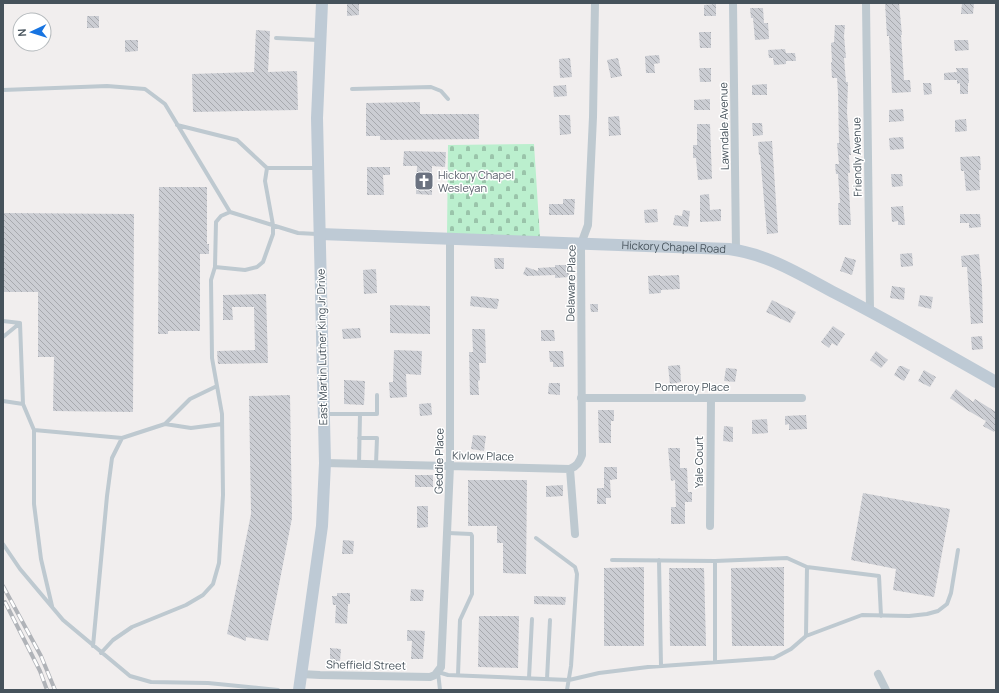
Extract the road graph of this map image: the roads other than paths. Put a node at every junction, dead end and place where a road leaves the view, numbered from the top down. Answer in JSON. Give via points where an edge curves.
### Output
{"nodes":[{"id":1,"x":322,"y":3,"type":"edge"},
{"id":2,"x":595,"y":3,"type":"edge"},
{"id":3,"x":733,"y":3,"type":"edge"},
{"id":4,"x":866,"y":3,"type":"edge"},
{"id":5,"x":276,"y":38,"type":"dead end"},
{"id":6,"x":321,"y":40,"type":"junction"},
{"id":7,"x":352,"y":89,"type":"dead end"},
{"id":8,"x":3,"y":90,"type":"edge"},
{"id":9,"x":448,"y":99,"type":"dead end"},
{"id":10,"x":177,"y":125,"type":"junction"},
{"id":11,"x":267,"y":168,"type":"junction"},
{"id":12,"x":318,"y":168,"type":"junction"},
{"id":13,"x":230,"y":212,"type":"junction"},
{"id":14,"x":273,"y":225,"type":"junction"},
{"id":15,"x":320,"y":234,"type":"junction"},
{"id":16,"x":450,"y":239,"type":"junction"},
{"id":17,"x":580,"y":244,"type":"junction"},
{"id":18,"x":736,"y":250,"type":"junction"},
{"id":19,"x":215,"y":267,"type":"junction"},
{"id":20,"x":870,"y":311,"type":"junction"},
{"id":21,"x":3,"y":321,"type":"edge"},
{"id":22,"x":20,"y":323,"type":"junction"},
{"id":23,"x":3,"y":337,"type":"edge"},
{"id":24,"x":996,"y":382,"type":"edge"},
{"id":25,"x":217,"y":386,"type":"junction"},
{"id":26,"x":377,"y":395,"type":"dead end"},
{"id":27,"x":581,"y":398,"type":"junction"},
{"id":28,"x":711,"y":398,"type":"junction"},
{"id":29,"x":802,"y":398,"type":"dead end"},
{"id":30,"x":3,"y":401,"type":"edge"},
{"id":31,"x":23,"y":404,"type":"junction"},
{"id":32,"x":323,"y":414,"type":"junction"},
{"id":33,"x":360,"y":414,"type":"junction"},
{"id":34,"x":165,"y":424,"type":"junction"},
{"id":35,"x":222,"y":424,"type":"junction"},
{"id":36,"x":34,"y":430,"type":"junction"},
{"id":37,"x":122,"y":438,"type":"junction"},
{"id":38,"x":359,"y":438,"type":"junction"},
{"id":39,"x":325,"y":463,"type":"junction"},
{"id":40,"x":359,"y":464,"type":"junction"},
{"id":41,"x":376,"y":464,"type":"junction"},
{"id":42,"x":450,"y":466,"type":"junction"},
{"id":43,"x":570,"y":469,"type":"junction"},
{"id":44,"x":710,"y":526,"type":"dead end"},
{"id":45,"x":448,"y":533,"type":"junction"},
{"id":46,"x":575,"y":534,"type":"dead end"},
{"id":47,"x":536,"y":538,"type":"dead end"},
{"id":48,"x":3,"y":544,"type":"edge"},
{"id":49,"x":958,"y":550,"type":"dead end"},
{"id":50,"x":612,"y":560,"type":"dead end"},
{"id":51,"x":659,"y":560,"type":"junction"},
{"id":52,"x":715,"y":561,"type":"junction"},
{"id":53,"x":807,"y":567,"type":"junction"},
{"id":54,"x":53,"y":608,"type":"junction"},
{"id":55,"x":882,"y":616,"type":"junction"},
{"id":56,"x":532,"y":620,"type":"dead end"},
{"id":57,"x":550,"y":620,"type":"dead end"},
{"id":58,"x":806,"y":636,"type":"junction"},
{"id":59,"x":93,"y":646,"type":"junction"},
{"id":60,"x":101,"y":653,"type":"junction"},
{"id":61,"x":715,"y":662,"type":"junction"},
{"id":62,"x":661,"y":666,"type":"junction"},
{"id":63,"x":438,"y":672,"type":"junction"},
{"id":64,"x":301,"y":674,"type":"junction"},
{"id":65,"x":878,"y":674,"type":"dead end"},
{"id":66,"x":458,"y":675,"type":"junction"},
{"id":67,"x":529,"y":678,"type":"junction"},
{"id":68,"x":547,"y":679,"type":"junction"},
{"id":69,"x":569,"y":680,"type":"junction"},
{"id":70,"x":278,"y":690,"type":"edge"},
{"id":71,"x":299,"y":690,"type":"edge"},
{"id":72,"x":440,"y":690,"type":"edge"},
{"id":73,"x":567,"y":690,"type":"edge"},
{"id":74,"x":886,"y":690,"type":"edge"}],
"edges":[{"from":1,"to":6,"type":"street","name":"East Martin Luther King Jr Drive"},
{"from":2,"to":17,"type":"street","name":"Delaware Place","via":[[588,225]]},
{"from":3,"to":18,"type":"street","name":"Lawndale Avenue"},
{"from":4,"to":20,"type":"street","name":"Friendly Avenue"},
{"from":5,"to":6,"type":"lane"},
{"from":6,"to":12,"type":"street","name":"East Martin Luther King Jr Drive"},
{"from":7,"to":9,"type":"lane","via":[[431,87],[441,91]]},
{"from":8,"to":10,"type":"lane","via":[[108,86],[145,89],[165,104]]},
{"from":10,"to":11,"type":"lane","via":[[237,140]]},
{"from":10,"to":13,"type":"lane"},
{"from":11,"to":12,"type":"lane"},
{"from":11,"to":14,"type":"lane","via":[[265,181]]},
{"from":12,"to":15,"type":"street","name":"East Martin Luther King Jr Drive"},
{"from":13,"to":14,"type":"lane"},
{"from":13,"to":19,"type":"lane","via":[[216,222]]},
{"from":14,"to":15,"type":"lane","via":[[298,233]]},
{"from":14,"to":19,"type":"lane","via":[[273,234],[263,262],[257,267],[245,270]]},
{"from":15,"to":16,"type":"street","name":"Hickory Chapel Road"},
{"from":15,"to":32,"type":"street","name":"East Martin Luther King Jr Drive"},
{"from":16,"to":17,"type":"street","name":"Hickory Chapel Road"},
{"from":16,"to":42,"type":"street","name":"Geddie Place"},
{"from":17,"to":18,"type":"street","name":"Hickory Chapel Road"},
{"from":17,"to":27,"type":"street","name":"Delaware Place"},
{"from":18,"to":20,"type":"street","name":"Hickory Chapel Road","via":[[751,252],[781,264]]},
{"from":19,"to":25,"type":"lane","via":[[211,280],[212,358]]},
{"from":20,"to":24,"type":"street","name":"Hickory Chapel Road"},
{"from":21,"to":22,"type":"lane"},
{"from":22,"to":23,"type":"lane"},
{"from":22,"to":31,"type":"lane"},
{"from":25,"to":34,"type":"lane","via":[[190,399]]},
{"from":25,"to":35,"type":"lane"},
{"from":26,"to":33,"type":"lane","via":[[377,414]]},
{"from":27,"to":28,"type":"street","name":"Pomeroy Place"},
{"from":27,"to":43,"type":"street","name":"Delaware Place","via":[[582,455],[579,463]]},
{"from":28,"to":29,"type":"street","name":"Pomeroy Place"},
{"from":28,"to":44,"type":"street","name":"Yale Court"},
{"from":30,"to":31,"type":"lane"},
{"from":31,"to":36,"type":"lane"},
{"from":32,"to":33,"type":"lane"},
{"from":32,"to":39,"type":"street","name":"East Martin Luther King Jr Drive"},
{"from":33,"to":38,"type":"lane"},
{"from":34,"to":35,"type":"lane","via":[[191,428]]},
{"from":34,"to":37,"type":"lane"},
{"from":35,"to":60,"type":"lane","via":[[223,495],[219,563],[214,584],[203,595],[186,605],[132,627],[113,640]]},
{"from":36,"to":37,"type":"lane"},
{"from":36,"to":54,"type":"lane","via":[[35,512],[41,559]]},
{"from":37,"to":59,"type":"lane","via":[[112,458]]},
{"from":38,"to":40,"type":"lane"},
{"from":38,"to":41,"type":"lane","via":[[377,438]]},
{"from":39,"to":40,"type":"street","name":"Kivlow Place"},
{"from":39,"to":64,"type":"street","name":"East Martin Luther King Jr Drive","via":[[322,526]]},
{"from":40,"to":41,"type":"street","name":"Kivlow Place"},
{"from":41,"to":42,"type":"street","name":"Kivlow Place"},
{"from":42,"to":43,"type":"street","name":"Kivlow Place"},
{"from":42,"to":45,"type":"street","name":"Geddie Place"},
{"from":43,"to":46,"type":"street"},
{"from":45,"to":63,"type":"street","name":"Geddie Place","via":[[442,662]]},
{"from":45,"to":66,"type":"lane","via":[[472,536],[472,594],[460,620]]},
{"from":47,"to":69,"type":"lane","via":[[575,567],[577,574]]},
{"from":48,"to":54,"type":"lane"},
{"from":49,"to":55,"type":"lane","via":[[947,604],[938,611],[927,614]]},
{"from":50,"to":51,"type":"lane"},
{"from":51,"to":52,"type":"lane"},
{"from":51,"to":62,"type":"lane"},
{"from":52,"to":53,"type":"lane","via":[[787,558]]},
{"from":52,"to":61,"type":"lane"},
{"from":53,"to":55,"type":"lane","via":[[879,576]]},
{"from":53,"to":58,"type":"lane"},
{"from":54,"to":59,"type":"lane"},
{"from":55,"to":58,"type":"lane","via":[[862,616]]},
{"from":56,"to":67,"type":"lane"},
{"from":57,"to":68,"type":"lane"},
{"from":58,"to":61,"type":"lane","via":[[791,649],[774,658]]},
{"from":59,"to":60,"type":"lane"},
{"from":60,"to":70,"type":"lane","via":[[130,676],[151,682]]},
{"from":61,"to":62,"type":"lane"},
{"from":62,"to":69,"type":"lane","via":[[599,673]]},
{"from":63,"to":64,"type":"street","name":"Sheffield Street","via":[[430,677]]},
{"from":63,"to":66,"type":"lane"},
{"from":63,"to":72,"type":"lane"},
{"from":64,"to":71,"type":"street","name":"East Martin Luther King Jr Drive"},
{"from":65,"to":74,"type":"street"},
{"from":66,"to":67,"type":"lane"},
{"from":67,"to":68,"type":"lane"},
{"from":68,"to":69,"type":"lane"},
{"from":69,"to":73,"type":"lane"}]}
